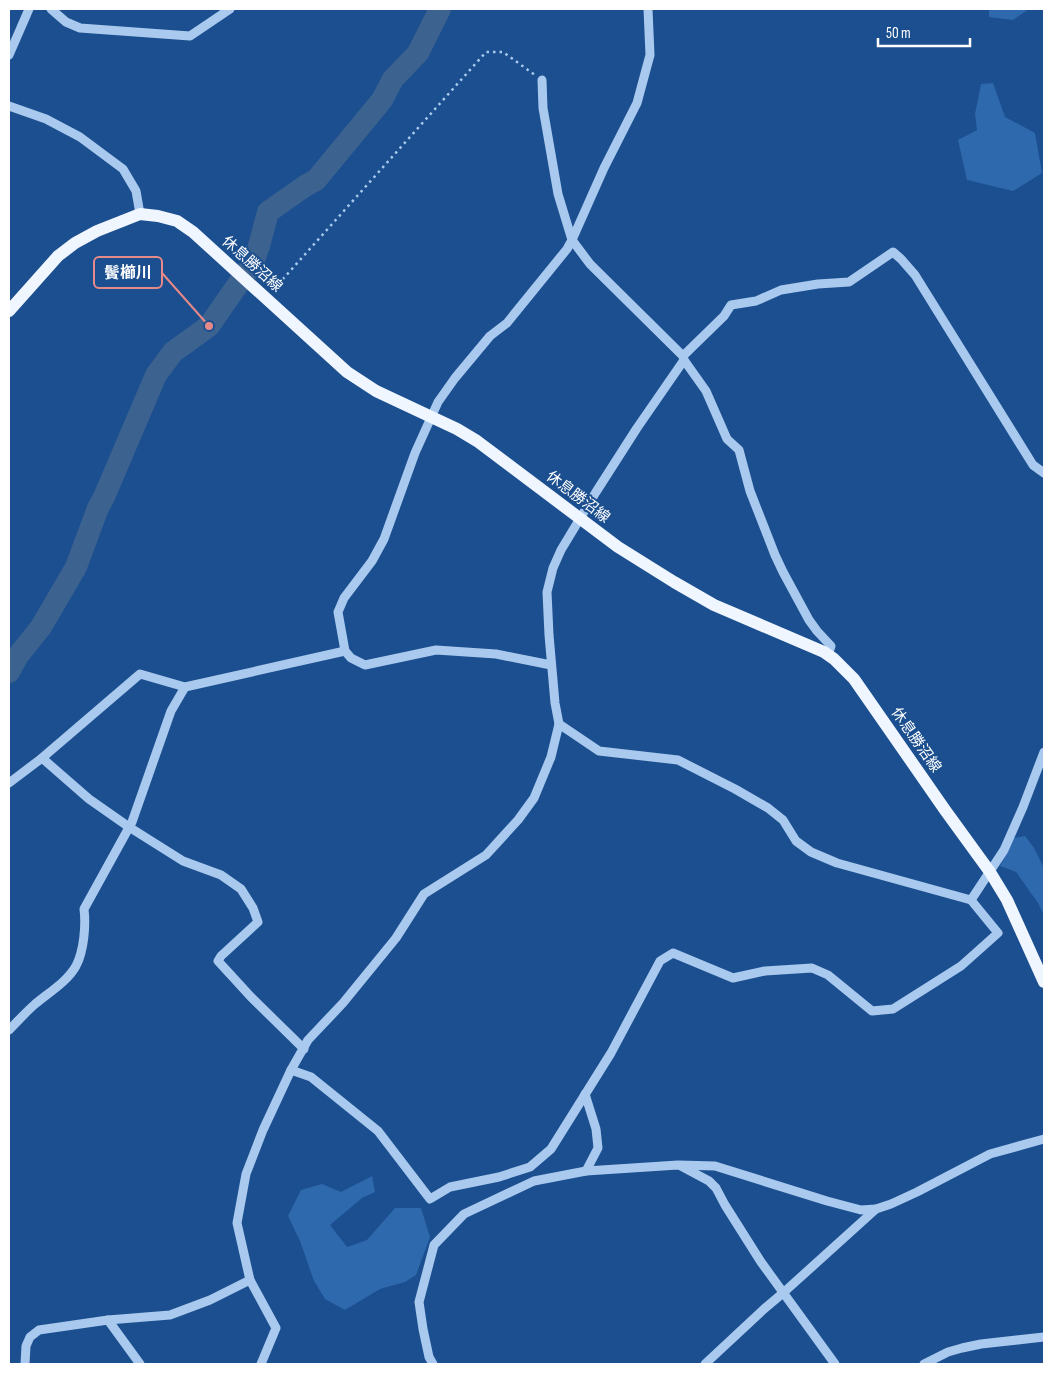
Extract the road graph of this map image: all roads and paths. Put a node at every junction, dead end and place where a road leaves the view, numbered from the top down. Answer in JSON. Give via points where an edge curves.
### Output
{"nodes":[{"id":1,"x":29,"y":9,"type":"edge"},
{"id":2,"x":52,"y":9,"type":"edge"},
{"id":3,"x":230,"y":9,"type":"edge"},
{"id":4,"x":648,"y":9,"type":"edge"},
{"id":5,"x":9,"y":55,"type":"edge"},
{"id":6,"x":542,"y":80,"type":"joint"},
{"id":7,"x":9,"y":106,"type":"edge"},
{"id":8,"x":140,"y":214,"type":"junction"},
{"id":9,"x":572,"y":240,"type":"junction"},
{"id":10,"x":264,"y":297,"type":"junction"},
{"id":11,"x":9,"y":311,"type":"edge"},
{"id":12,"x":683,"y":358,"type":"junction"},
{"id":13,"x":431,"y":417,"type":"junction"},
{"id":14,"x":1044,"y":473,"type":"edge"},
{"id":15,"x":580,"y":518,"type":"junction"},
{"id":16,"x":345,"y":651,"type":"junction"},
{"id":17,"x":828,"y":655,"type":"junction"},
{"id":18,"x":551,"y":665,"type":"junction"},
{"id":19,"x":185,"y":687,"type":"junction"},
{"id":20,"x":559,"y":724,"type":"junction"},
{"id":21,"x":1044,"y":752,"type":"edge"},
{"id":22,"x":42,"y":758,"type":"junction"},
{"id":23,"x":9,"y":783,"type":"edge"},
{"id":24,"x":129,"y":827,"type":"junction"},
{"id":25,"x":990,"y":872,"type":"junction"},
{"id":26,"x":971,"y":900,"type":"junction"},
{"id":27,"x":1044,"y":982,"type":"edge"},
{"id":28,"x":9,"y":1030,"type":"edge"},
{"id":29,"x":304,"y":1049,"type":"junction"},
{"id":30,"x":290,"y":1070,"type":"junction"},
{"id":31,"x":585,"y":1094,"type":"junction"},
{"id":32,"x":1044,"y":1139,"type":"edge"},
{"id":33,"x":678,"y":1165,"type":"junction"},
{"id":34,"x":586,"y":1172,"type":"junction"},
{"id":35,"x":876,"y":1209,"type":"junction"},
{"id":36,"x":250,"y":1280,"type":"junction"},
{"id":37,"x":783,"y":1293,"type":"junction"},
{"id":38,"x":108,"y":1320,"type":"junction"},
{"id":39,"x":1044,"y":1337,"type":"edge"},
{"id":40,"x":25,"y":1364,"type":"edge"},
{"id":41,"x":140,"y":1364,"type":"edge"},
{"id":42,"x":261,"y":1364,"type":"edge"},
{"id":43,"x":433,"y":1364,"type":"edge"},
{"id":44,"x":705,"y":1364,"type":"edge"},
{"id":45,"x":835,"y":1364,"type":"edge"},
{"id":46,"x":924,"y":1364,"type":"edge"}],
"edges":[{"from":1,"to":5,"type":"street"},
{"from":2,"to":3,"type":"street","via":[[66,22],[80,28],[190,36]]},
{"from":4,"to":9,"type":"street","via":[[650,55],[637,102]]},
{"from":6,"to":9,"type":"street","via":[[543,108],[558,194]]},
{"from":6,"to":10,"type":"path","via":[[503,52],[486,52]]},
{"from":7,"to":8,"type":"street","via":[[80,137],[123,169],[136,191]]},
{"from":8,"to":10,"type":"main road","name":"休息勝沼線","via":[[177,222],[193,232]]},
{"from":8,"to":11,"type":"main road","via":[[75,242],[58,256]]},
{"from":9,"to":12,"type":"street","via":[[590,264]]},
{"from":9,"to":13,"type":"street","via":[[507,323],[490,336],[455,378]]},
{"from":10,"to":13,"type":"main road","name":"休息勝沼線","via":[[348,372],[376,392]]},
{"from":12,"to":14,"type":"street","via":[[731,305],[756,302],[782,290],[849,282],[893,252],[915,275],[1033,465]]},
{"from":12,"to":15,"type":"street"},
{"from":12,"to":17,"type":"street","via":[[706,392],[727,439],[739,450],[750,491],[774,555],[809,620],[831,646]]},
{"from":13,"to":15,"type":"main road","name":"休息勝沼線","via":[[477,440]]},
{"from":13,"to":16,"type":"street","via":[[384,538],[338,612]]},
{"from":15,"to":17,"type":"main road","name":"休息勝沼線","via":[[618,548],[714,605]]},
{"from":15,"to":18,"type":"street","via":[[560,550],[547,592]]},
{"from":16,"to":18,"type":"street","via":[[365,665],[436,650],[496,654]]},
{"from":16,"to":19,"type":"street"},
{"from":17,"to":25,"type":"main road","name":"休息勝沼線","via":[[854,679]]},
{"from":18,"to":20,"type":"street"},
{"from":19,"to":22,"type":"street","via":[[140,674]]},
{"from":19,"to":24,"type":"street","via":[[171,711]]},
{"from":20,"to":26,"type":"street","via":[[599,751],[678,760],[768,808],[811,852],[837,863]]},
{"from":20,"to":29,"type":"street","via":[[551,757],[534,798],[518,820],[486,855],[424,894],[396,938],[308,1040]]},
{"from":21,"to":25,"type":"street","via":[[1023,808]]},
{"from":22,"to":23,"type":"street"},
{"from":22,"to":24,"type":"street","via":[[88,799]]},
{"from":24,"to":28,"type":"street","via":[[84,909],[81,951],[75,967],[64,981],[32,1006]]},
{"from":24,"to":29,"type":"street","via":[[183,861],[221,874],[241,889],[258,922],[218,961]]},
{"from":25,"to":26,"type":"street"},
{"from":25,"to":27,"type":"main road","name":"休息勝沼線","via":[[1007,900]]},
{"from":26,"to":31,"type":"street","via":[[998,933],[960,966],[893,1010],[872,1011],[828,975],[812,968],[765,971],[733,978],[673,954],[660,962]]},
{"from":29,"to":30,"type":"street"},
{"from":30,"to":31,"type":"street","via":[[311,1077],[378,1131],[430,1199],[450,1187],[530,1167],[551,1149]]},
{"from":30,"to":36,"type":"street","via":[[246,1174],[237,1222]]},
{"from":31,"to":34,"type":"street","via":[[598,1148]]},
{"from":32,"to":35,"type":"street","via":[[990,1154],[917,1192]]},
{"from":33,"to":34,"type":"street"},
{"from":33,"to":35,"type":"street","via":[[715,1166],[826,1201],[860,1210]]},
{"from":33,"to":37,"type":"street","via":[[716,1188]]},
{"from":34,"to":43,"type":"street","via":[[534,1181],[464,1214],[434,1246],[419,1302]]},
{"from":35,"to":37,"type":"street"},
{"from":36,"to":38,"type":"street","via":[[170,1315]]},
{"from":36,"to":42,"type":"street","via":[[276,1328]]},
{"from":37,"to":44,"type":"street"},
{"from":37,"to":45,"type":"street"},
{"from":38,"to":40,"type":"street","via":[[39,1330],[30,1337],[26,1346]]},
{"from":38,"to":41,"type":"street"},
{"from":39,"to":46,"type":"street","via":[[972,1346],[948,1352]]}]}
